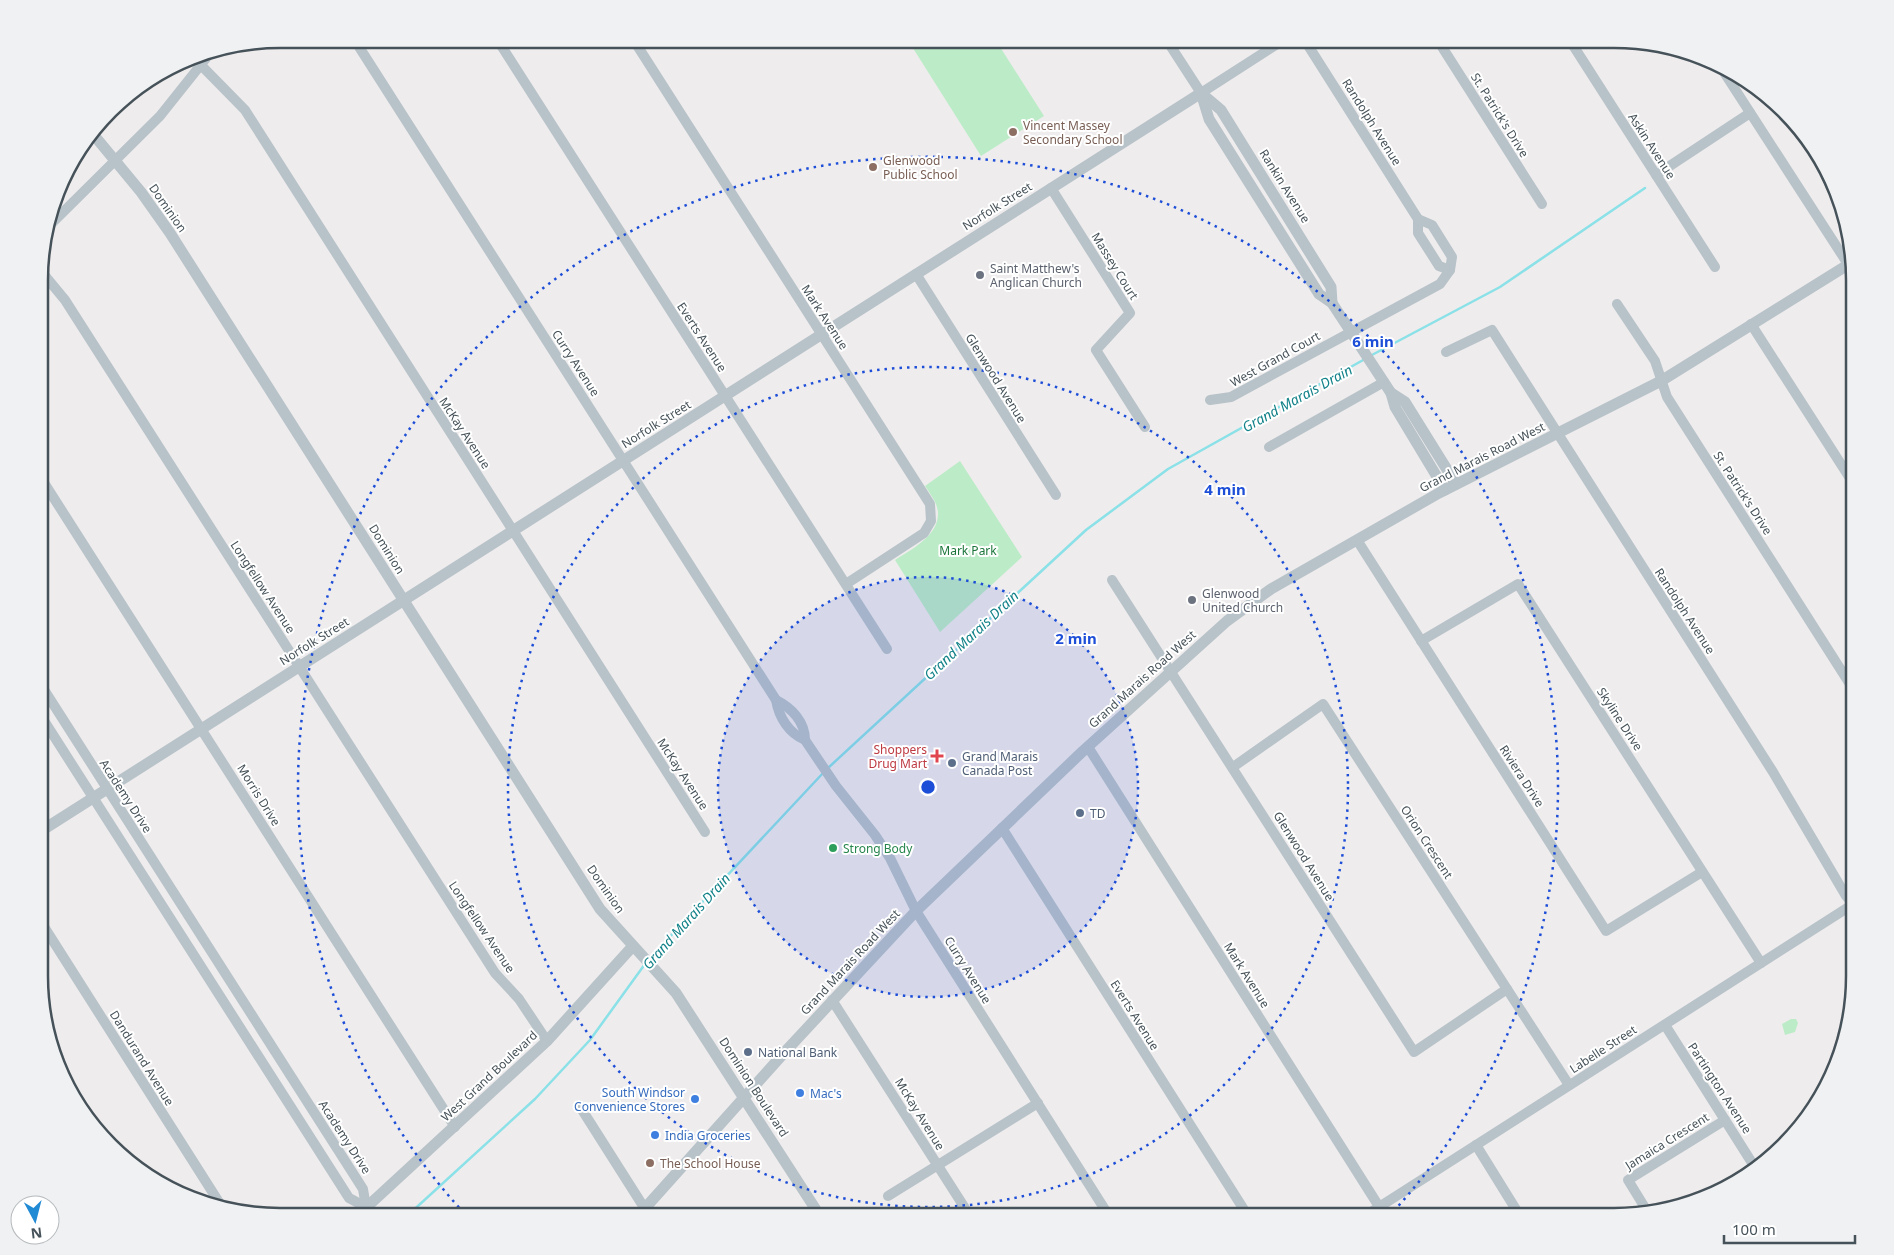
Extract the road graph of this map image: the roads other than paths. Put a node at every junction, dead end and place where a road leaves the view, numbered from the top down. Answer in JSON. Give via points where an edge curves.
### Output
{"nodes":[{"id":1,"x":360,"y":48,"type":"edge"},
{"id":2,"x":503,"y":48,"type":"edge"},
{"id":3,"x":639,"y":48,"type":"edge"},
{"id":4,"x":1172,"y":48,"type":"edge"},
{"id":5,"x":1271,"y":48,"type":"edge"},
{"id":6,"x":1310,"y":48,"type":"edge"},
{"id":7,"x":1443,"y":48,"type":"edge"},
{"id":8,"x":1575,"y":48,"type":"edge"},
{"id":9,"x":204,"y":60,"type":"edge"},
{"id":10,"x":198,"y":62,"type":"edge"},
{"id":11,"x":201,"y":65,"type":"junction"},
{"id":12,"x":1727,"y":77,"type":"edge"},
{"id":13,"x":1200,"y":93,"type":"junction"},
{"id":14,"x":1750,"y":113,"type":"junction"},
{"id":15,"x":96,"y":137,"type":"edge"},
{"id":16,"x":115,"y":160,"type":"junction"},
{"id":17,"x":1656,"y":175,"type":"junction"},
{"id":18,"x":1052,"y":188,"type":"junction"},
{"id":19,"x":1542,"y":204,"type":"dead end"},
{"id":20,"x":1418,"y":219,"type":"junction"},
{"id":21,"x":55,"y":220,"type":"edge"},
{"id":22,"x":1845,"y":255,"type":"edge"},
{"id":23,"x":1846,"y":266,"type":"edge"},
{"id":24,"x":1715,"y":267,"type":"dead end"},
{"id":25,"x":1450,"y":270,"type":"junction"},
{"id":26,"x":916,"y":274,"type":"junction"},
{"id":27,"x":48,"y":279,"type":"edge"},
{"id":28,"x":1617,"y":304,"type":"dead end"},
{"id":29,"x":1752,"y":324,"type":"junction"},
{"id":30,"x":822,"y":334,"type":"junction"},
{"id":31,"x":1353,"y":335,"type":"junction"},
{"id":32,"x":1446,"y":352,"type":"dead end"},
{"id":33,"x":1381,"y":378,"type":"junction"},
{"id":34,"x":1661,"y":381,"type":"junction"},
{"id":35,"x":1391,"y":393,"type":"junction"},
{"id":36,"x":725,"y":396,"type":"junction"},
{"id":37,"x":1210,"y":400,"type":"dead end"},
{"id":38,"x":1145,"y":427,"type":"dead end"},
{"id":39,"x":1557,"y":435,"type":"junction"},
{"id":40,"x":1269,"y":447,"type":"dead end"},
{"id":41,"x":623,"y":461,"type":"junction"},
{"id":42,"x":1846,"y":472,"type":"edge"},
{"id":43,"x":1456,"y":484,"type":"junction"},
{"id":44,"x":48,"y":489,"type":"edge"},
{"id":45,"x":1445,"y":490,"type":"junction"},
{"id":46,"x":1056,"y":495,"type":"dead end"},
{"id":47,"x":513,"y":531,"type":"junction"},
{"id":48,"x":1356,"y":540,"type":"junction"},
{"id":49,"x":1112,"y":580,"type":"dead end"},
{"id":50,"x":846,"y":584,"type":"junction"},
{"id":51,"x":404,"y":600,"type":"junction"},
{"id":52,"x":1421,"y":641,"type":"junction"},
{"id":53,"x":888,"y":649,"type":"dead end"},
{"id":54,"x":299,"y":667,"type":"junction"},
{"id":55,"x":1171,"y":670,"type":"junction"},
{"id":56,"x":1846,"y":678,"type":"edge"},
{"id":57,"x":48,"y":696,"type":"edge"},
{"id":58,"x":48,"y":727,"type":"edge"},
{"id":59,"x":202,"y":728,"type":"junction"},
{"id":60,"x":1088,"y":747,"type":"junction"},
{"id":61,"x":1233,"y":767,"type":"junction"},
{"id":62,"x":107,"y":789,"type":"junction"},
{"id":63,"x":93,"y":798,"type":"junction"},
{"id":64,"x":48,"y":827,"type":"edge"},
{"id":65,"x":1002,"y":828,"type":"junction"},
{"id":66,"x":705,"y":832,"type":"dead end"},
{"id":67,"x":1702,"y":872,"type":"junction"},
{"id":68,"x":1846,"y":896,"type":"edge"},
{"id":69,"x":1846,"y":909,"type":"edge"},
{"id":70,"x":916,"y":911,"type":"junction"},
{"id":71,"x":48,"y":933,"type":"edge"},
{"id":72,"x":632,"y":947,"type":"junction"},
{"id":73,"x":1761,"y":963,"type":"junction"},
{"id":74,"x":661,"y":976,"type":"joint"},
{"id":75,"x":1507,"y":990,"type":"junction"},
{"id":76,"x":832,"y":1000,"type":"junction"},
{"id":77,"x":1665,"y":1024,"type":"junction"},
{"id":78,"x":547,"y":1041,"type":"junction"},
{"id":79,"x":1570,"y":1086,"type":"junction"},
{"id":80,"x":745,"y":1098,"type":"junction"},
{"id":81,"x":1038,"y":1103,"type":"junction"},
{"id":82,"x":579,"y":1105,"type":"dead end"},
{"id":83,"x":1725,"y":1120,"type":"junction"},
{"id":84,"x":455,"y":1127,"type":"junction"},
{"id":85,"x":1476,"y":1145,"type":"junction"},
{"id":86,"x":1752,"y":1163,"type":"edge"},
{"id":87,"x":938,"y":1166,"type":"junction"},
{"id":88,"x":888,"y":1196,"type":"dead end"},
{"id":89,"x":217,"y":1199,"type":"edge"},
{"id":90,"x":1644,"y":1206,"type":"edge"},
{"id":91,"x":366,"y":1208,"type":"junction"},
{"id":92,"x":639,"y":1208,"type":"edge"},
{"id":93,"x":646,"y":1208,"type":"edge"},
{"id":94,"x":815,"y":1208,"type":"edge"},
{"id":95,"x":965,"y":1208,"type":"edge"},
{"id":96,"x":1104,"y":1208,"type":"edge"},
{"id":97,"x":1243,"y":1208,"type":"edge"},
{"id":98,"x":1380,"y":1208,"type":"edge"},
{"id":99,"x":1386,"y":1208,"type":"edge"},
{"id":100,"x":1515,"y":1208,"type":"edge"}],
"edges":[{"from":1,"to":41,"type":"street","name":"Curry Avenue"},
{"from":2,"to":36,"type":"street","name":"Everts Avenue"},
{"from":3,"to":30,"type":"street","name":"Mark Avenue"},
{"from":4,"to":13,"type":"street"},
{"from":5,"to":13,"type":"street","name":"Norfolk Street"},
{"from":6,"to":20,"type":"street","name":"Randolph Avenue"},
{"from":7,"to":19,"type":"street","name":"St. Patrick's Drive"},
{"from":8,"to":17,"type":"street","name":"Askin Avenue"},
{"from":9,"to":11,"type":"street"},
{"from":10,"to":11,"type":"street","name":"McKay Avenue"},
{"from":11,"to":16,"type":"street","via":[[160,116]]},
{"from":11,"to":47,"type":"street","name":"McKay Avenue","via":[[245,110]]},
{"from":12,"to":14,"type":"street"},
{"from":13,"to":18,"type":"street","name":"Norfolk Street"},
{"from":13,"to":31,"type":"street","via":[[1209,120],[1319,294],[1332,302]]},
{"from":14,"to":17,"type":"street"},
{"from":14,"to":22,"type":"street"},
{"from":15,"to":16,"type":"street","name":"Dominion"},
{"from":16,"to":21,"type":"street"},
{"from":16,"to":51,"type":"street","name":"Dominion","via":[[170,233]]},
{"from":17,"to":24,"type":"street","name":"Askin Avenue"},
{"from":18,"to":26,"type":"street","name":"Norfolk Street"},
{"from":18,"to":38,"type":"street","name":"Massey Court","via":[[1130,313],[1096,350]]},
{"from":20,"to":25,"type":"street","name":"Randolph Avenue","via":[[1418,234],[1439,266]]},
{"from":20,"to":25,"type":"street","name":"Randolph Avenue","via":[[1432,225],[1452,257]]},
{"from":23,"to":29,"type":"street","name":"Grand Marais Road West"},
{"from":25,"to":31,"type":"street","name":"West Grand Court","via":[[1440,284]]},
{"from":26,"to":30,"type":"street","name":"Norfolk Street"},
{"from":26,"to":46,"type":"street","name":"Glenwood Avenue"},
{"from":27,"to":54,"type":"street","name":"Longfellow Avenue","via":[[65,300]]},
{"from":28,"to":34,"type":"street","name":"St. Patrick's Drive","via":[[1655,361]]},
{"from":29,"to":34,"type":"street","name":"Grand Marais Road West"},
{"from":29,"to":42,"type":"street"},
{"from":30,"to":36,"type":"street","name":"Norfolk Street"},
{"from":30,"to":50,"type":"street","name":"Mark Avenue","via":[[930,504],[931,521],[924,533]]},
{"from":31,"to":33,"type":"street"},
{"from":31,"to":37,"type":"street","name":"West Grand Court","via":[[1231,397]]},
{"from":32,"to":39,"type":"street","name":"Randolph Avenue","via":[[1492,330]]},
{"from":33,"to":35,"type":"street"},
{"from":33,"to":40,"type":"street"},
{"from":34,"to":39,"type":"street","name":"Grand Marais Road West"},
{"from":34,"to":56,"type":"street","name":"St. Patrick's Drive","via":[[1667,397]]},
{"from":35,"to":43,"type":"street","via":[[1405,402]]},
{"from":35,"to":45,"type":"street","via":[[1395,407]]},
{"from":36,"to":41,"type":"street","name":"Norfolk Street"},
{"from":36,"to":50,"type":"street","name":"Everts Avenue"},
{"from":39,"to":43,"type":"street","name":"Grand Marais Road West"},
{"from":39,"to":68,"type":"street","name":"Randolph Avenue","via":[[1773,772]]},
{"from":41,"to":47,"type":"street","name":"Norfolk Street"},
{"from":41,"to":70,"type":"street","name":"Curry Avenue","via":[[776,700],[785,724],[805,740],[870,828],[890,858]]},
{"from":43,"to":45,"type":"street","name":"Grand Marais Road West"},
{"from":44,"to":59,"type":"street","name":"Morris Drive"},
{"from":45,"to":48,"type":"street","name":"Grand Marais Road West"},
{"from":47,"to":51,"type":"street","name":"Norfolk Street"},
{"from":47,"to":66,"type":"street","name":"McKay Avenue"},
{"from":48,"to":52,"type":"street","name":"Riviera Drive"},
{"from":48,"to":55,"type":"street","name":"Grand Marais Road West","via":[[1271,589]]},
{"from":49,"to":55,"type":"street","name":"Glenwood Avenue"},
{"from":50,"to":53,"type":"street","name":"Everts Avenue"},
{"from":51,"to":54,"type":"street","name":"Norfolk Street"},
{"from":51,"to":72,"type":"street","name":"Dominion","via":[[600,909]]},
{"from":52,"to":67,"type":"street","name":"Skyline Drive","via":[[1518,584]]},
{"from":52,"to":67,"type":"street","name":"Riviera Drive","via":[[1606,931]]},
{"from":54,"to":59,"type":"street","name":"Norfolk Street"},
{"from":54,"to":78,"type":"street","name":"Longfellow Avenue","via":[[495,973],[519,999]]},
{"from":55,"to":60,"type":"street","name":"Grand Marais Road West"},
{"from":55,"to":61,"type":"street","name":"Glenwood Avenue"},
{"from":57,"to":62,"type":"street","name":"Academy Drive"},
{"from":58,"to":63,"type":"street"},
{"from":59,"to":62,"type":"street","name":"Norfolk Street"},
{"from":59,"to":84,"type":"street","name":"Morris Drive"},
{"from":60,"to":65,"type":"street","name":"Grand Marais Road West"},
{"from":60,"to":98,"type":"street","name":"Mark Avenue"},
{"from":61,"to":75,"type":"street","name":"Glenwood Avenue","via":[[1414,1052]]},
{"from":61,"to":75,"type":"street","name":"Orion Crescent","via":[[1323,704]]},
{"from":62,"to":63,"type":"street","name":"Norfolk Street"},
{"from":62,"to":91,"type":"street","name":"Academy Drive","via":[[363,1189]]},
{"from":63,"to":64,"type":"street","name":"Norfolk Street"},
{"from":63,"to":91,"type":"street","via":[[349,1198]]},
{"from":65,"to":70,"type":"street","name":"Grand Marais Road West"},
{"from":65,"to":97,"type":"street","name":"Everts Avenue"},
{"from":67,"to":73,"type":"street","name":"Skyline Drive"},
{"from":69,"to":73,"type":"street","name":"Labelle Street"},
{"from":70,"to":76,"type":"street","name":"Grand Marais Road West"},
{"from":70,"to":81,"type":"street","name":"Curry Avenue"},
{"from":71,"to":89,"type":"street","name":"Dandurand Avenue"},
{"from":72,"to":74,"type":"street","name":"Dominion"},
{"from":72,"to":78,"type":"street","name":"West Grand Boulevard"},
{"from":73,"to":77,"type":"street","name":"Labelle Street"},
{"from":74,"to":80,"type":"street","name":"Dominion Boulevard","via":[[688,1010]]},
{"from":75,"to":79,"type":"street","name":"Orion Crescent"},
{"from":76,"to":80,"type":"street","name":"Grand Marais Road West"},
{"from":76,"to":87,"type":"street","name":"McKay Avenue"},
{"from":77,"to":79,"type":"street","name":"Labelle Street"},
{"from":77,"to":83,"type":"street","name":"Partington Avenue"},
{"from":78,"to":84,"type":"street","name":"West Grand Boulevard"},
{"from":79,"to":85,"type":"street","name":"Labelle Street"},
{"from":80,"to":93,"type":"street","name":"Grand Marais Road West"},
{"from":80,"to":94,"type":"street","name":"Dominion Boulevard"},
{"from":81,"to":87,"type":"street"},
{"from":81,"to":96,"type":"street","name":"Curry Avenue"},
{"from":82,"to":92,"type":"street"},
{"from":83,"to":86,"type":"street","name":"Partington Avenue"},
{"from":83,"to":90,"type":"street","name":"Jamaica Crescent","via":[[1628,1180]]},
{"from":84,"to":91,"type":"street","name":"West Grand Boulevard"},
{"from":85,"to":99,"type":"street","name":"Labelle Street"},
{"from":85,"to":100,"type":"street"},
{"from":87,"to":88,"type":"street"},
{"from":87,"to":95,"type":"street","name":"McKay Avenue"}]}
